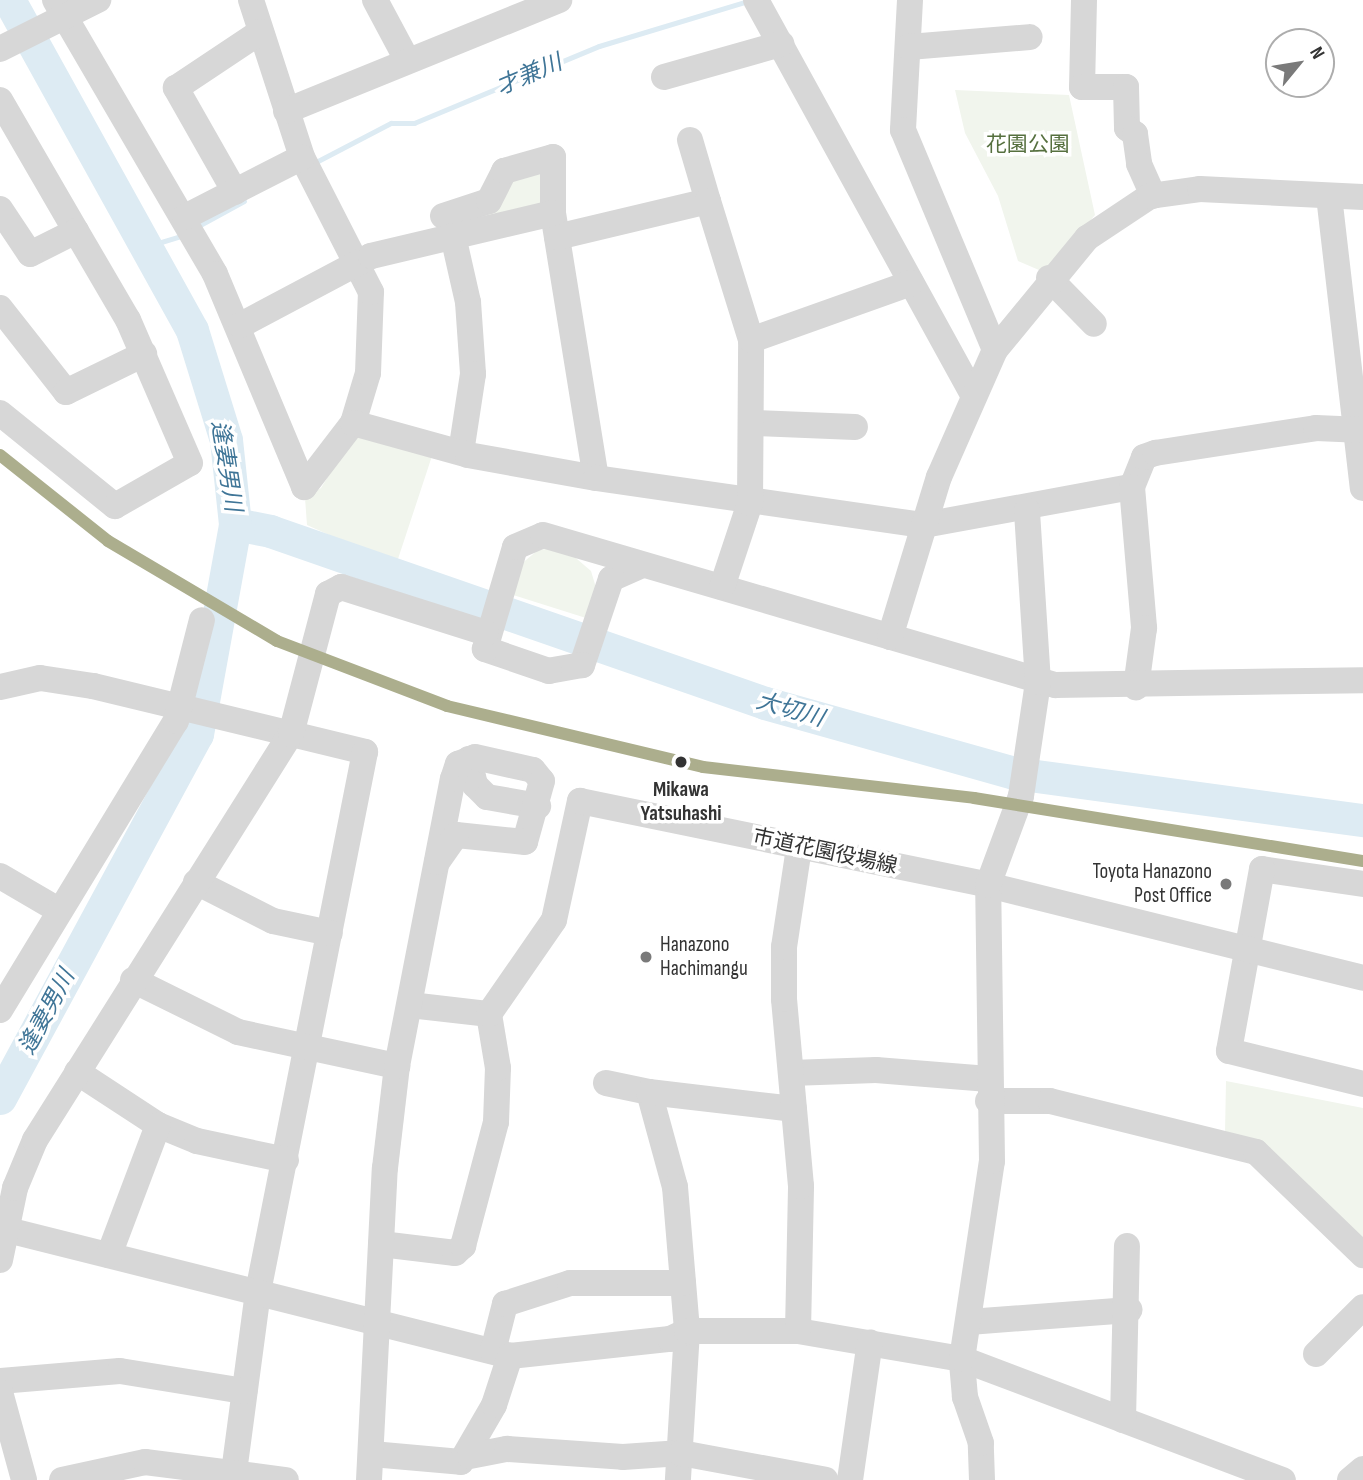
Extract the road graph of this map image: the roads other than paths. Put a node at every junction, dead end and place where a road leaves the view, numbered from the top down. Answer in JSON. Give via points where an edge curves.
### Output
{"nodes":[{"id":1,"x":98,"y":0,"type":"edge"},
{"id":2,"x":251,"y":0,"type":"edge"},
{"id":3,"x":376,"y":0,"type":"edge"},
{"id":4,"x":559,"y":0,"type":"edge"},
{"id":5,"x":910,"y":0,"type":"edge"},
{"id":6,"x":1084,"y":0,"type":"edge"},
{"id":7,"x":765,"y":5,"type":"edge"},
{"id":8,"x":506,"y":9,"type":"edge"},
{"id":9,"x":57,"y":11,"type":"edge"},
{"id":10,"x":260,"y":32,"type":"junction"},
{"id":11,"x":1030,"y":37,"type":"dead end"},
{"id":12,"x":781,"y":44,"type":"junction"},
{"id":13,"x":909,"y":47,"type":"junction"},
{"id":14,"x":0,"y":49,"type":"edge"},
{"id":15,"x":406,"y":58,"type":"junction"},
{"id":16,"x":664,"y":77,"type":"dead end"},
{"id":17,"x":0,"y":100,"type":"edge"},
{"id":18,"x":286,"y":111,"type":"junction"},
{"id":19,"x":690,"y":140,"type":"dead end"},
{"id":20,"x":302,"y":157,"type":"junction"},
{"id":21,"x":235,"y":192,"type":"junction"},
{"id":22,"x":1153,"y":196,"type":"junction"},
{"id":23,"x":1329,"y":197,"type":"junction"},
{"id":24,"x":1363,"y":197,"type":"edge"},
{"id":25,"x":708,"y":201,"type":"junction"},
{"id":26,"x":0,"y":209,"type":"edge"},
{"id":27,"x":185,"y":217,"type":"junction"},
{"id":28,"x":555,"y":225,"type":"junction"},
{"id":29,"x":448,"y":226,"type":"junction"},
{"id":30,"x":76,"y":231,"type":"junction"},
{"id":31,"x":355,"y":262,"type":"junction"},
{"id":32,"x":1049,"y":278,"type":"junction"},
{"id":33,"x":911,"y":283,"type":"junction"},
{"id":34,"x":0,"y":308,"type":"edge"},
{"id":35,"x":1094,"y":324,"type":"dead end"},
{"id":36,"x":241,"y":325,"type":"junction"},
{"id":37,"x":751,"y":340,"type":"junction"},
{"id":38,"x":995,"y":350,"type":"junction"},
{"id":39,"x":145,"y":354,"type":"junction"},
{"id":40,"x":1357,"y":364,"type":"edge"},
{"id":41,"x":974,"y":396,"type":"junction"},
{"id":42,"x":0,"y":413,"type":"edge"},
{"id":43,"x":353,"y":423,"type":"junction"},
{"id":44,"x":753,"y":423,"type":"junction"},
{"id":45,"x":855,"y":427,"type":"dead end"},
{"id":46,"x":1361,"y":431,"type":"edge"},
{"id":47,"x":461,"y":452,"type":"junction"},
{"id":48,"x":596,"y":478,"type":"junction"},
{"id":49,"x":1132,"y":487,"type":"junction"},
{"id":50,"x":1363,"y":488,"type":"edge"},
{"id":51,"x":750,"y":503,"type":"junction"},
{"id":52,"x":1027,"y":510,"type":"junction"},
{"id":53,"x":924,"y":526,"type":"junction"},
{"id":54,"x":594,"y":548,"type":"junction"},
{"id":55,"x":642,"y":565,"type":"junction"},
{"id":56,"x":611,"y":579,"type":"junction"},
{"id":57,"x":722,"y":587,"type":"junction"},
{"id":58,"x":202,"y":620,"type":"dead end"},
{"id":59,"x":486,"y":632,"type":"junction"},
{"id":60,"x":890,"y":637,"type":"junction"},
{"id":61,"x":5,"y":680,"type":"edge"},
{"id":62,"x":1363,"y":680,"type":"edge"},
{"id":63,"x":1038,"y":682,"type":"junction"},
{"id":64,"x":1136,"y":687,"type":"junction"},
{"id":65,"x":183,"y":707,"type":"junction"},
{"id":66,"x":291,"y":734,"type":"junction"},
{"id":67,"x":469,"y":760,"type":"junction"},
{"id":68,"x":538,"y":806,"type":"junction"},
{"id":69,"x":451,"y":825,"type":"junction"},
{"id":70,"x":799,"y":848,"type":"junction"},
{"id":71,"x":0,"y":876,"type":"edge"},
{"id":72,"x":196,"y":882,"type":"junction"},
{"id":73,"x":1363,"y":884,"type":"edge"},
{"id":74,"x":988,"y":885,"type":"junction"},
{"id":75,"x":60,"y":911,"type":"junction"},
{"id":76,"x":330,"y":933,"type":"junction"},
{"id":77,"x":1244,"y":949,"type":"junction"},
{"id":78,"x":1363,"y":978,"type":"edge"},
{"id":79,"x":132,"y":981,"type":"junction"},
{"id":80,"x":410,"y":1005,"type":"junction"},
{"id":81,"x":0,"y":1010,"type":"edge"},
{"id":82,"x":489,"y":1014,"type":"junction"},
{"id":83,"x":308,"y":1047,"type":"junction"},
{"id":84,"x":397,"y":1066,"type":"junction"},
{"id":85,"x":77,"y":1072,"type":"junction"},
{"id":86,"x":791,"y":1073,"type":"junction"},
{"id":87,"x":606,"y":1083,"type":"dead end"},
{"id":88,"x":1363,"y":1084,"type":"edge"},
{"id":89,"x":988,"y":1090,"type":"junction"},
{"id":90,"x":649,"y":1092,"type":"junction"},
{"id":91,"x":794,"y":1109,"type":"junction"},
{"id":92,"x":158,"y":1125,"type":"junction"},
{"id":93,"x":286,"y":1160,"type":"junction"},
{"id":94,"x":2,"y":1228,"type":"edge"},
{"id":95,"x":381,"y":1244,"type":"junction"},
{"id":96,"x":1127,"y":1246,"type":"dead end"},
{"id":97,"x":109,"y":1255,"type":"junction"},
{"id":98,"x":1363,"y":1255,"type":"edge"},
{"id":99,"x":0,"y":1260,"type":"edge"},
{"id":100,"x":683,"y":1283,"type":"junction"},
{"id":101,"x":258,"y":1292,"type":"junction"},
{"id":102,"x":1363,"y":1307,"type":"edge"},
{"id":103,"x":1130,"y":1310,"type":"junction"},
{"id":104,"x":379,"y":1318,"type":"junction"},
{"id":105,"x":969,"y":1322,"type":"junction"},
{"id":106,"x":687,"y":1331,"type":"junction"},
{"id":107,"x":798,"y":1331,"type":"junction"},
{"id":108,"x":870,"y":1342,"type":"junction"},
{"id":109,"x":502,"y":1354,"type":"junction"},
{"id":110,"x":1317,"y":1354,"type":"dead end"},
{"id":111,"x":962,"y":1359,"type":"junction"},
{"id":112,"x":0,"y":1381,"type":"edge"},
{"id":113,"x":244,"y":1391,"type":"junction"},
{"id":114,"x":0,"y":1392,"type":"edge"},
{"id":115,"x":1123,"y":1420,"type":"junction"},
{"id":116,"x":681,"y":1453,"type":"junction"},
{"id":117,"x":470,"y":1455,"type":"junction"},
{"id":118,"x":370,"y":1467,"type":"edge"},
{"id":119,"x":1363,"y":1469,"type":"edge"},
{"id":120,"x":234,"y":1471,"type":"junction"},
{"id":121,"x":775,"y":1475,"type":"edge"},
{"id":122,"x":24,"y":1480,"type":"edge"},
{"id":123,"x":62,"y":1480,"type":"edge"},
{"id":124,"x":286,"y":1480,"type":"edge"},
{"id":125,"x":678,"y":1480,"type":"edge"},
{"id":126,"x":826,"y":1480,"type":"edge"},
{"id":127,"x":850,"y":1480,"type":"edge"},
{"id":128,"x":982,"y":1480,"type":"edge"},
{"id":129,"x":1283,"y":1480,"type":"edge"},
{"id":130,"x":1350,"y":1480,"type":"edge"}],
"edges":[{"from":1,"to":9,"type":"street"},
{"from":2,"to":10,"type":"street"},
{"from":3,"to":15,"type":"street"},
{"from":4,"to":8,"type":"street"},
{"from":5,"to":13,"type":"street"},
{"from":6,"to":22,"type":"street","via":[[1082,88],[1126,87],[1126,128],[1135,134],[1139,164]]},
{"from":7,"to":12,"type":"street"},
{"from":8,"to":15,"type":"street"},
{"from":9,"to":14,"type":"street"},
{"from":9,"to":27,"type":"street"},
{"from":10,"to":18,"type":"street"},
{"from":10,"to":21,"type":"street","via":[[176,88]]},
{"from":11,"to":13,"type":"street"},
{"from":12,"to":16,"type":"street"},
{"from":12,"to":33,"type":"street"},
{"from":13,"to":38,"type":"street","via":[[902,104],[912,163]]},
{"from":15,"to":18,"type":"street"},
{"from":17,"to":30,"type":"street"},
{"from":18,"to":20,"type":"street"},
{"from":19,"to":25,"type":"street"},
{"from":20,"to":21,"type":"street"},
{"from":20,"to":31,"type":"street"},
{"from":21,"to":27,"type":"street"},
{"from":22,"to":23,"type":"street","via":[[1200,189]]},
{"from":22,"to":32,"type":"street","via":[[1111,217]]},
{"from":23,"to":24,"type":"street"},
{"from":23,"to":40,"type":"street"},
{"from":25,"to":28,"type":"street"},
{"from":25,"to":37,"type":"street"},
{"from":26,"to":30,"type":"street","via":[[30,254]]},
{"from":27,"to":36,"type":"street"},
{"from":28,"to":29,"type":"street"},
{"from":28,"to":29,"type":"street","via":[[552,157],[504,171],[489,201]]},
{"from":28,"to":48,"type":"street"},
{"from":29,"to":31,"type":"street"},
{"from":29,"to":47,"type":"street","via":[[468,302],[473,374]]},
{"from":30,"to":39,"type":"street"},
{"from":31,"to":36,"type":"street"},
{"from":31,"to":43,"type":"street","via":[[371,292],[368,373]]},
{"from":32,"to":35,"type":"street"},
{"from":32,"to":38,"type":"street"},
{"from":33,"to":37,"type":"street"},
{"from":33,"to":41,"type":"street"},
{"from":34,"to":39,"type":"street","via":[[66,392]]},
{"from":36,"to":43,"type":"street","via":[[297,482],[304,487],[316,478]]},
{"from":37,"to":44,"type":"street"},
{"from":38,"to":41,"type":"street"},
{"from":39,"to":42,"type":"street","via":[[190,463],[120,505]]},
{"from":40,"to":46,"type":"street"},
{"from":41,"to":53,"type":"street"},
{"from":43,"to":47,"type":"street"},
{"from":44,"to":45,"type":"street"},
{"from":44,"to":51,"type":"street"},
{"from":46,"to":49,"type":"street","via":[[1316,428],[1155,453],[1144,457]]},
{"from":46,"to":50,"type":"street"},
{"from":47,"to":48,"type":"street"},
{"from":48,"to":51,"type":"street"},
{"from":49,"to":52,"type":"street"},
{"from":49,"to":64,"type":"street","via":[[1144,628]]},
{"from":51,"to":53,"type":"street"},
{"from":51,"to":57,"type":"street"},
{"from":52,"to":53,"type":"street"},
{"from":52,"to":63,"type":"street"},
{"from":53,"to":60,"type":"street"},
{"from":54,"to":55,"type":"street"},
{"from":54,"to":56,"type":"street"},
{"from":54,"to":59,"type":"street","via":[[543,535],[515,547]]},
{"from":55,"to":56,"type":"street"},
{"from":55,"to":57,"type":"street"},
{"from":56,"to":59,"type":"street","via":[[582,664],[569,671],[492,656]]},
{"from":57,"to":60,"type":"street"},
{"from":58,"to":65,"type":"street"},
{"from":59,"to":66,"type":"street","via":[[341,587],[333,589],[320,613]]},
{"from":60,"to":63,"type":"street"},
{"from":61,"to":65,"type":"street","via":[[40,678]]},
{"from":62,"to":64,"type":"street"},
{"from":63,"to":64,"type":"street","via":[[1078,689]]},
{"from":63,"to":74,"type":"street","via":[[1021,796]]},
{"from":65,"to":66,"type":"street"},
{"from":65,"to":75,"type":"street"},
{"from":66,"to":72,"type":"street"},
{"from":66,"to":76,"type":"street","via":[[365,752]]},
{"from":67,"to":68,"type":"street","via":[[475,785],[487,797]]},
{"from":67,"to":68,"type":"street","via":[[533,770],[542,781]]},
{"from":67,"to":69,"type":"street","via":[[458,764]]},
{"from":68,"to":69,"type":"street","via":[[525,842]]},
{"from":69,"to":80,"type":"street","via":[[437,862]]},
{"from":70,"to":74,"type":"street","name":"市道花園役場線"},
{"from":70,"to":82,"type":"street","name":"市道花園役場線","via":[[580,801],[554,920]]},
{"from":70,"to":86,"type":"street","via":[[784,947]]},
{"from":71,"to":75,"type":"street"},
{"from":72,"to":76,"type":"street","via":[[273,921]]},
{"from":72,"to":79,"type":"street"},
{"from":73,"to":77,"type":"street","via":[[1262,869]]},
{"from":74,"to":77,"type":"street","name":"市道花園役場線"},
{"from":74,"to":89,"type":"street"},
{"from":75,"to":81,"type":"street"},
{"from":76,"to":83,"type":"street"},
{"from":77,"to":78,"type":"street","name":"市道花園役場線"},
{"from":77,"to":88,"type":"street","via":[[1229,1051]]},
{"from":79,"to":83,"type":"street","via":[[198,1018]]},
{"from":79,"to":85,"type":"street"},
{"from":80,"to":82,"type":"street"},
{"from":80,"to":84,"type":"street"},
{"from":82,"to":95,"type":"street","via":[[499,1068],[496,1122],[463,1246],[455,1253]]},
{"from":83,"to":84,"type":"street"},
{"from":83,"to":93,"type":"street"},
{"from":84,"to":95,"type":"street"},
{"from":85,"to":92,"type":"street"},
{"from":85,"to":94,"type":"street","via":[[35,1140]]},
{"from":86,"to":89,"type":"street","via":[[876,1070]]},
{"from":86,"to":91,"type":"street"},
{"from":87,"to":90,"type":"street"},
{"from":89,"to":98,"type":"street","via":[[1256,1152]]},
{"from":89,"to":105,"type":"street","via":[[992,1161]]},
{"from":90,"to":91,"type":"street"},
{"from":90,"to":100,"type":"street","via":[[676,1187]]},
{"from":91,"to":107,"type":"street","via":[[801,1186]]},
{"from":92,"to":93,"type":"street","via":[[197,1141]]},
{"from":92,"to":97,"type":"street"},
{"from":93,"to":101,"type":"street"},
{"from":94,"to":97,"type":"street"},
{"from":94,"to":99,"type":"street"},
{"from":95,"to":104,"type":"street"},
{"from":96,"to":103,"type":"street"},
{"from":97,"to":101,"type":"street"},
{"from":100,"to":106,"type":"street"},
{"from":100,"to":109,"type":"street","via":[[570,1283],[505,1304]]},
{"from":101,"to":104,"type":"street"},
{"from":101,"to":113,"type":"street"},
{"from":102,"to":110,"type":"street"},
{"from":103,"to":105,"type":"street"},
{"from":103,"to":115,"type":"street"},
{"from":104,"to":109,"type":"street"},
{"from":104,"to":118,"type":"street"},
{"from":105,"to":111,"type":"street"},
{"from":106,"to":107,"type":"street"},
{"from":106,"to":109,"type":"street","via":[[670,1339]]},
{"from":106,"to":116,"type":"street"},
{"from":107,"to":108,"type":"street"},
{"from":108,"to":111,"type":"street"},
{"from":108,"to":127,"type":"street"},
{"from":109,"to":117,"type":"street"},
{"from":111,"to":115,"type":"street"},
{"from":111,"to":128,"type":"street","via":[[965,1397],[981,1443]]},
{"from":112,"to":113,"type":"street","via":[[120,1371]]},
{"from":113,"to":120,"type":"street"},
{"from":114,"to":122,"type":"street"},
{"from":115,"to":129,"type":"street"},
{"from":116,"to":117,"type":"street","via":[[623,1457],[507,1449]]},
{"from":116,"to":121,"type":"street"},
{"from":116,"to":125,"type":"street"},
{"from":117,"to":118,"type":"street","via":[[461,1462]]},
{"from":119,"to":130,"type":"street"},
{"from":120,"to":123,"type":"street","via":[[145,1462]]},
{"from":120,"to":124,"type":"street"},
{"from":121,"to":126,"type":"street"}]}
